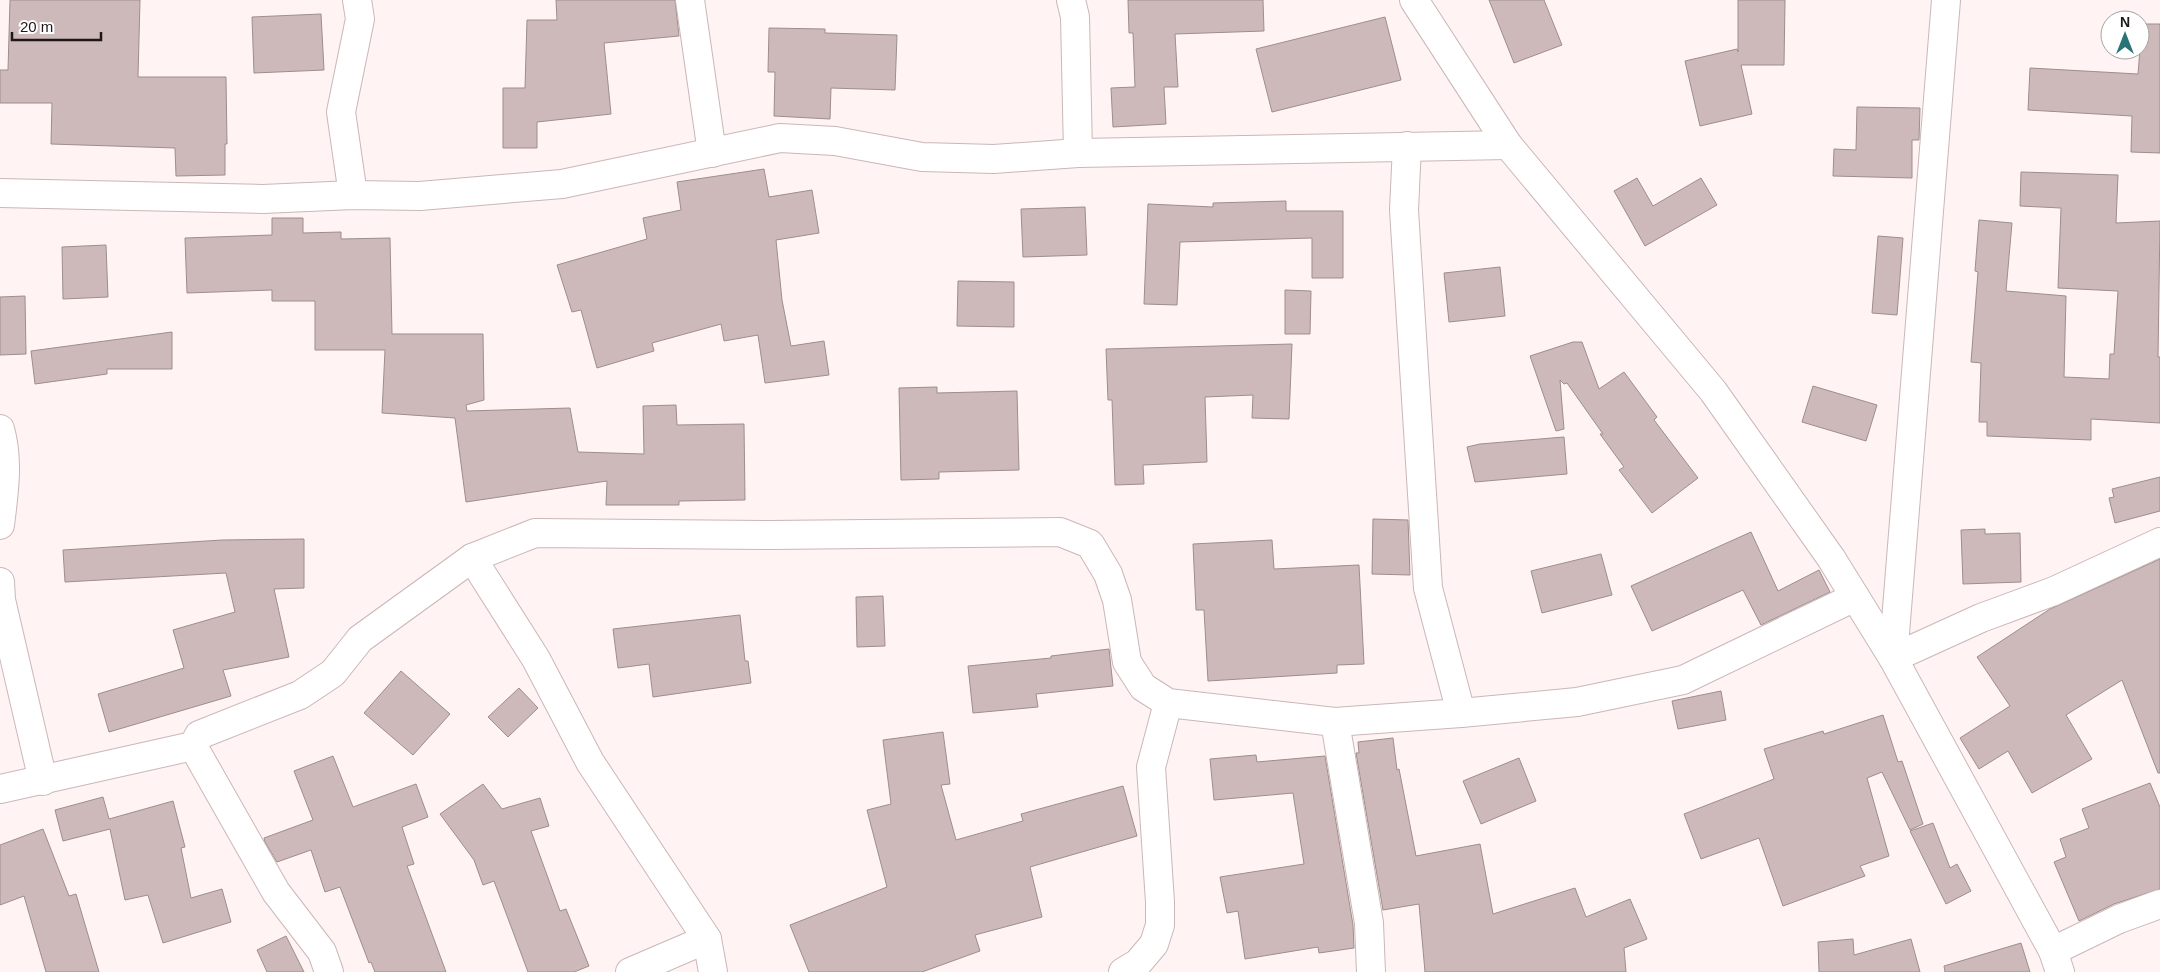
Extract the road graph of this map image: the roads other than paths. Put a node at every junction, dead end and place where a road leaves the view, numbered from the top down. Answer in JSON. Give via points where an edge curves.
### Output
{"nodes":[{"id":1,"x":357,"y":0,"type":"edge"},
{"id":2,"x":690,"y":0,"type":"edge"},
{"id":3,"x":1071,"y":0,"type":"edge"},
{"id":4,"x":1414,"y":0,"type":"edge"},
{"id":5,"x":1946,"y":0,"type":"edge"},
{"id":6,"x":1508,"y":145,"type":"junction"},
{"id":7,"x":1406,"y":146,"type":"junction"},
{"id":8,"x":712,"y":153,"type":"junction"},
{"id":9,"x":1078,"y":153,"type":"junction"},
{"id":10,"x":0,"y":193,"type":"edge"},
{"id":11,"x":353,"y":195,"type":"junction"},
{"id":12,"x":0,"y":429,"type":"edge"},
{"id":13,"x":0,"y":525,"type":"edge"},
{"id":14,"x":2160,"y":542,"type":"edge"},
{"id":15,"x":472,"y":558,"type":"junction"},
{"id":16,"x":0,"y":582,"type":"edge"},
{"id":17,"x":1855,"y":597,"type":"junction"},
{"id":18,"x":1893,"y":658,"type":"junction"},
{"id":19,"x":1168,"y":703,"type":"junction"},
{"id":20,"x":1461,"y":713,"type":"junction"},
{"id":21,"x":1335,"y":722,"type":"junction"},
{"id":22,"x":193,"y":746,"type":"junction"},
{"id":23,"x":43,"y":780,"type":"junction"},
{"id":24,"x":0,"y":789,"type":"edge"},
{"id":25,"x":2160,"y":904,"type":"edge"},
{"id":26,"x":707,"y":939,"type":"junction"},
{"id":27,"x":2056,"y":962,"type":"edge"},
{"id":28,"x":329,"y":972,"type":"edge"},
{"id":29,"x":630,"y":972,"type":"edge"},
{"id":30,"x":713,"y":972,"type":"edge"},
{"id":31,"x":1123,"y":972,"type":"edge"},
{"id":32,"x":1371,"y":972,"type":"edge"}],
"edges":[{"from":1,"to":11,"type":"street","via":[[360,19],[340,112]]},
{"from":2,"to":8,"type":"street"},
{"from":3,"to":9,"type":"street","via":[[1075,17]]},
{"from":4,"to":6,"type":"street"},
{"from":5,"to":18,"type":"street"},
{"from":6,"to":7,"type":"street"},
{"from":6,"to":17,"type":"street","via":[[1713,391]]},
{"from":7,"to":9,"type":"street"},
{"from":7,"to":20,"type":"street","via":[[1404,210],[1428,588]]},
{"from":8,"to":9,"type":"street","via":[[780,138],[836,141],[922,157],[994,159]]},
{"from":8,"to":11,"type":"street","via":[[562,184],[420,196]]},
{"from":10,"to":11,"type":"street","via":[[263,199]]},
{"from":12,"to":13,"type":"street","via":[[6,478]]},
{"from":14,"to":18,"type":"street","via":[[2054,591],[1982,618]]},
{"from":15,"to":19,"type":"street","via":[[535,533],[1060,532],[1090,544],[1111,583],[1127,662],[1143,687]]},
{"from":15,"to":22,"type":"street","via":[[360,639],[333,673],[300,695],[199,735]]},
{"from":15,"to":26,"type":"street","via":[[536,658],[590,762]]},
{"from":16,"to":23,"type":"street","via":[[1,600]]},
{"from":17,"to":18,"type":"street"},
{"from":17,"to":20,"type":"street","via":[[1683,680],[1577,702]]},
{"from":18,"to":27,"type":"street"},
{"from":19,"to":21,"type":"street"},
{"from":19,"to":31,"type":"street","via":[[1151,767],[1160,925],[1154,944],[1138,963]]},
{"from":20,"to":21,"type":"street"},
{"from":21,"to":32,"type":"street","via":[[1370,923]]},
{"from":22,"to":23,"type":"street"},
{"from":22,"to":28,"type":"street","via":[[276,892],[322,952]]},
{"from":23,"to":24,"type":"street"},
{"from":25,"to":27,"type":"street","via":[[2119,919]]},
{"from":26,"to":29,"type":"street"},
{"from":26,"to":30,"type":"street"}]}
